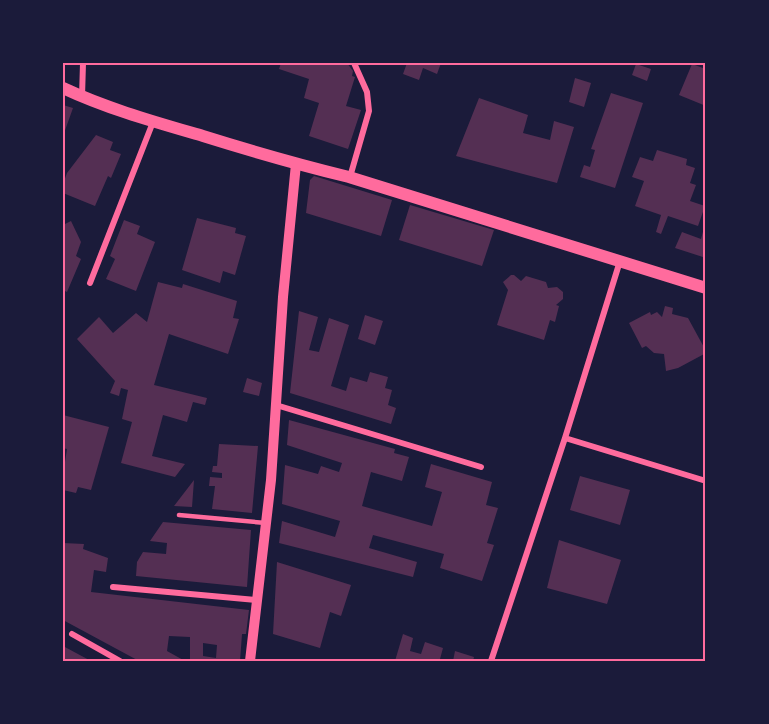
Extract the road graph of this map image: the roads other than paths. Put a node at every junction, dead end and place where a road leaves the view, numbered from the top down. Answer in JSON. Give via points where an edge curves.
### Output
{"nodes":[{"id":1,"x":83,"y":63,"type":"edge"},
{"id":2,"x":354,"y":63,"type":"edge"},
{"id":3,"x":63,"y":88,"type":"edge"},
{"id":4,"x":82,"y":97,"type":"junction"},
{"id":5,"x":153,"y":122,"type":"junction"},
{"id":6,"x":296,"y":164,"type":"junction"},
{"id":7,"x":349,"y":177,"type":"junction"},
{"id":8,"x":620,"y":261,"type":"junction"},
{"id":9,"x":90,"y":283,"type":"dead end"},
{"id":10,"x":706,"y":288,"type":"edge"},
{"id":11,"x":276,"y":405,"type":"junction"},
{"id":12,"x":565,"y":438,"type":"junction"},
{"id":13,"x":481,"y":467,"type":"dead end"},
{"id":14,"x":706,"y":481,"type":"edge"},
{"id":15,"x":180,"y":515,"type":"dead end"},
{"id":16,"x":266,"y":523,"type":"junction"},
{"id":17,"x":113,"y":587,"type":"dead end"},
{"id":18,"x":257,"y":600,"type":"junction"},
{"id":19,"x":72,"y":634,"type":"dead end"},
{"id":20,"x":120,"y":661,"type":"edge"},
{"id":21,"x":250,"y":661,"type":"edge"},
{"id":22,"x":490,"y":661,"type":"edge"}],
"edges":[{"from":1,"to":4,"type":"street"},
{"from":2,"to":7,"type":"street","via":[[368,92],[369,111]]},
{"from":3,"to":4,"type":"main road"},
{"from":4,"to":5,"type":"main road"},
{"from":5,"to":6,"type":"main road"},
{"from":5,"to":9,"type":"street"},
{"from":6,"to":7,"type":"main road"},
{"from":6,"to":11,"type":"street"},
{"from":7,"to":8,"type":"main road"},
{"from":8,"to":10,"type":"main road"},
{"from":8,"to":12,"type":"street"},
{"from":11,"to":13,"type":"street"},
{"from":11,"to":16,"type":"street"},
{"from":12,"to":14,"type":"street"},
{"from":12,"to":22,"type":"street"},
{"from":15,"to":16,"type":"lane"},
{"from":16,"to":18,"type":"street"},
{"from":17,"to":18,"type":"street"},
{"from":18,"to":21,"type":"street"},
{"from":19,"to":20,"type":"street"}]}
